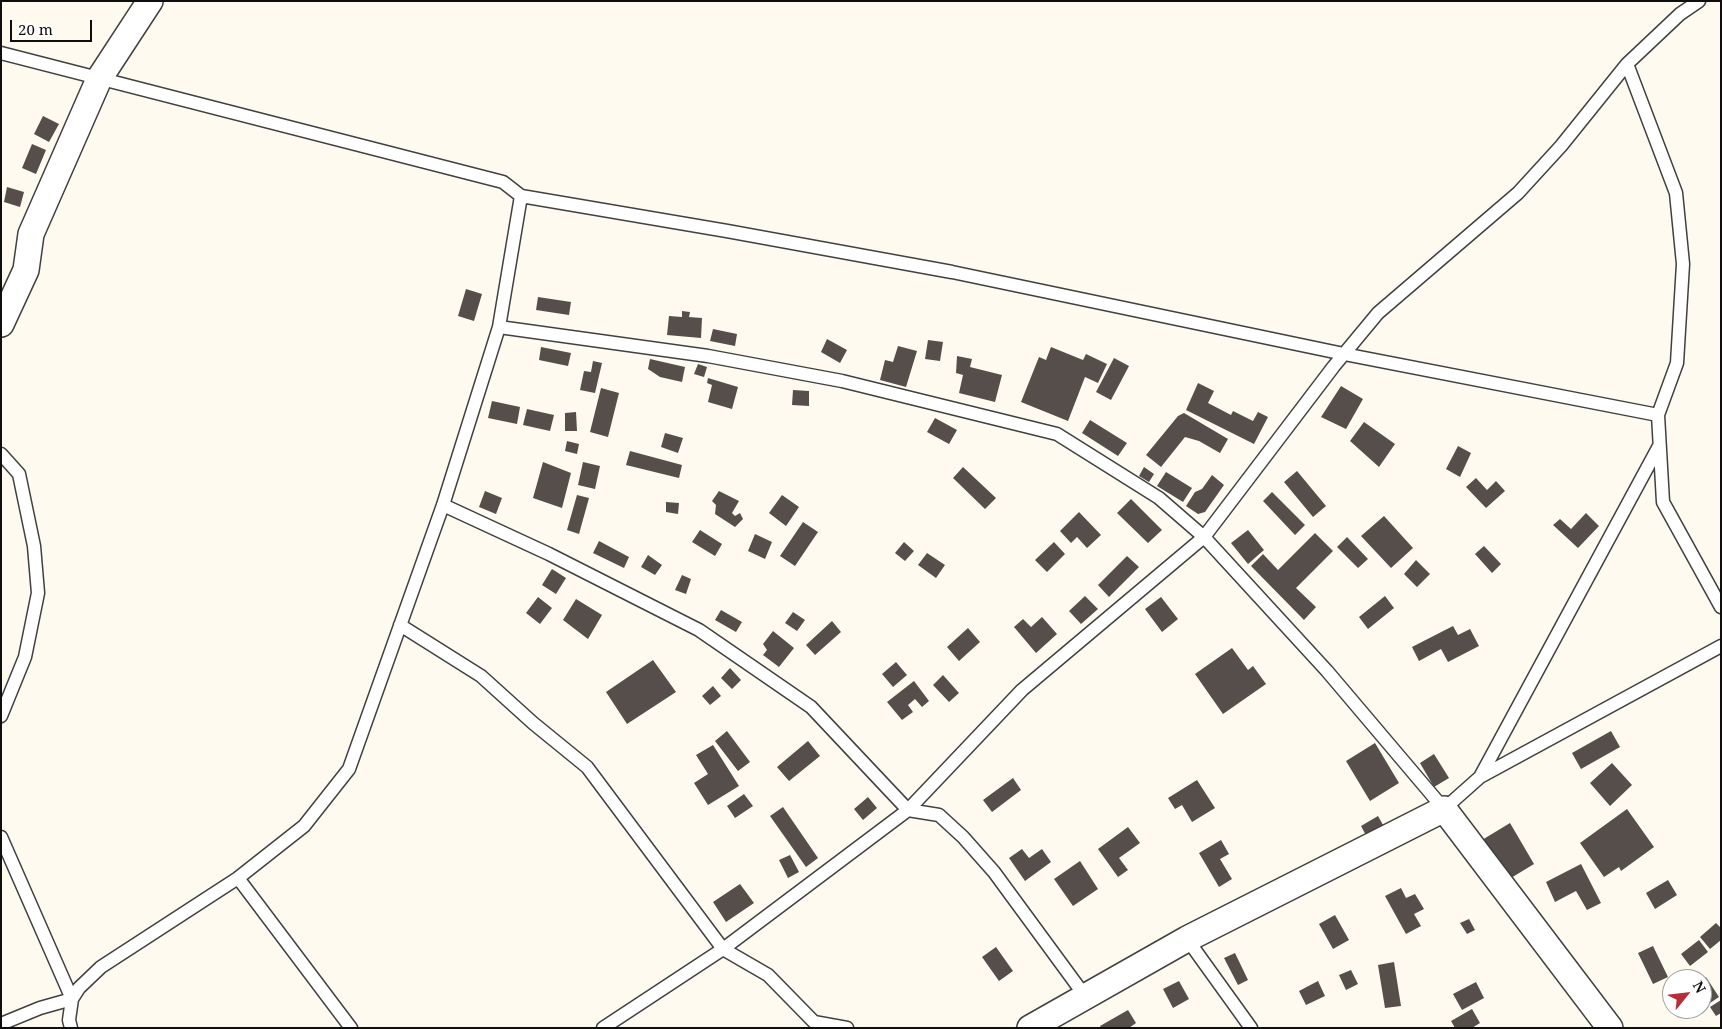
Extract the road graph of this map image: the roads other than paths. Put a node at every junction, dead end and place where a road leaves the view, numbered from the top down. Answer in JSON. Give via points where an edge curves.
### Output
{"nodes":[{"id":1,"x":150,"y":1,"type":"edge"},
{"id":2,"x":1699,"y":1,"type":"edge"},
{"id":3,"x":1,"y":53,"type":"edge"},
{"id":4,"x":1627,"y":64,"type":"junction"},
{"id":5,"x":99,"y":80,"type":"junction"},
{"id":6,"x":521,"y":196,"type":"junction"},
{"id":7,"x":1,"y":324,"type":"edge"},
{"id":8,"x":499,"y":327,"type":"junction"},
{"id":9,"x":1344,"y":354,"type":"junction"},
{"id":10,"x":1658,"y":415,"type":"junction"},
{"id":11,"x":1659,"y":446,"type":"junction"},
{"id":12,"x":1,"y":454,"type":"edge"},
{"id":13,"x":443,"y":505,"type":"junction"},
{"id":14,"x":1204,"y":537,"type":"junction"},
{"id":15,"x":1721,"y":607,"type":"edge"},
{"id":16,"x":400,"y":626,"type":"junction"},
{"id":17,"x":1721,"y":646,"type":"edge"},
{"id":18,"x":1,"y":716,"type":"edge"},
{"id":19,"x":1480,"y":777,"type":"junction"},
{"id":20,"x":1444,"y":808,"type":"junction"},
{"id":21,"x":908,"y":810,"type":"junction"},
{"id":22,"x":1,"y":837,"type":"edge"},
{"id":23,"x":238,"y":878,"type":"junction"},
{"id":24,"x":1187,"y":939,"type":"junction"},
{"id":25,"x":723,"y":949,"type":"junction"},
{"id":26,"x":1085,"y":996,"type":"junction"},
{"id":27,"x":72,"y":999,"type":"junction"},
{"id":28,"x":1,"y":1024,"type":"edge"},
{"id":29,"x":71,"y":1028,"type":"edge"},
{"id":30,"x":350,"y":1028,"type":"edge"},
{"id":31,"x":603,"y":1028,"type":"edge"},
{"id":32,"x":847,"y":1028,"type":"edge"},
{"id":33,"x":1030,"y":1028,"type":"edge"},
{"id":34,"x":1251,"y":1028,"type":"edge"},
{"id":35,"x":1610,"y":1028,"type":"edge"}],
"edges":[{"from":1,"to":5,"type":"street"},
{"from":2,"to":4,"type":"lane","via":[[1680,14]]},
{"from":3,"to":5,"type":"lane"},
{"from":4,"to":9,"type":"lane","via":[[1518,194],[1378,313]]},
{"from":4,"to":10,"type":"lane","via":[[1676,193],[1683,264],[1677,363]]},
{"from":5,"to":6,"type":"lane","via":[[503,182]]},
{"from":5,"to":7,"type":"street","via":[[31,234],[26,270]]},
{"from":6,"to":8,"type":"lane"},
{"from":6,"to":9,"type":"lane","via":[[952,272]]},
{"from":8,"to":13,"type":"lane"},
{"from":8,"to":14,"type":"lane","via":[[708,356],[842,381],[1057,434],[1159,498]]},
{"from":9,"to":10,"type":"lane"},
{"from":9,"to":14,"type":"lane"},
{"from":10,"to":11,"type":"lane"},
{"from":11,"to":15,"type":"lane","via":[[1663,502]]},
{"from":11,"to":19,"type":"lane"},
{"from":12,"to":18,"type":"lane","via":[[19,474],[34,546],[38,593],[25,657]]},
{"from":13,"to":16,"type":"lane"},
{"from":13,"to":21,"type":"lane","via":[[550,554],[699,630],[811,707]]},
{"from":14,"to":20,"type":"lane","via":[[1327,671]]},
{"from":14,"to":21,"type":"lane","via":[[1022,690]]},
{"from":16,"to":23,"type":"lane","via":[[349,769],[304,826]]},
{"from":16,"to":25,"type":"lane","via":[[481,676],[533,724],[588,767]]},
{"from":17,"to":19,"type":"lane"},
{"from":19,"to":20,"type":"lane"},
{"from":20,"to":24,"type":"street"},
{"from":20,"to":35,"type":"street"},
{"from":21,"to":25,"type":"lane"},
{"from":21,"to":26,"type":"lane","via":[[939,815],[963,837],[994,872]]},
{"from":22,"to":27,"type":"lane"},
{"from":23,"to":27,"type":"lane","via":[[102,967]]},
{"from":23,"to":30,"type":"lane"},
{"from":24,"to":26,"type":"street"},
{"from":24,"to":34,"type":"lane"},
{"from":25,"to":31,"type":"lane"},
{"from":25,"to":32,"type":"lane","via":[[768,975],[814,1022]]},
{"from":26,"to":33,"type":"street"},
{"from":27,"to":28,"type":"lane"},
{"from":27,"to":29,"type":"lane"}]}
